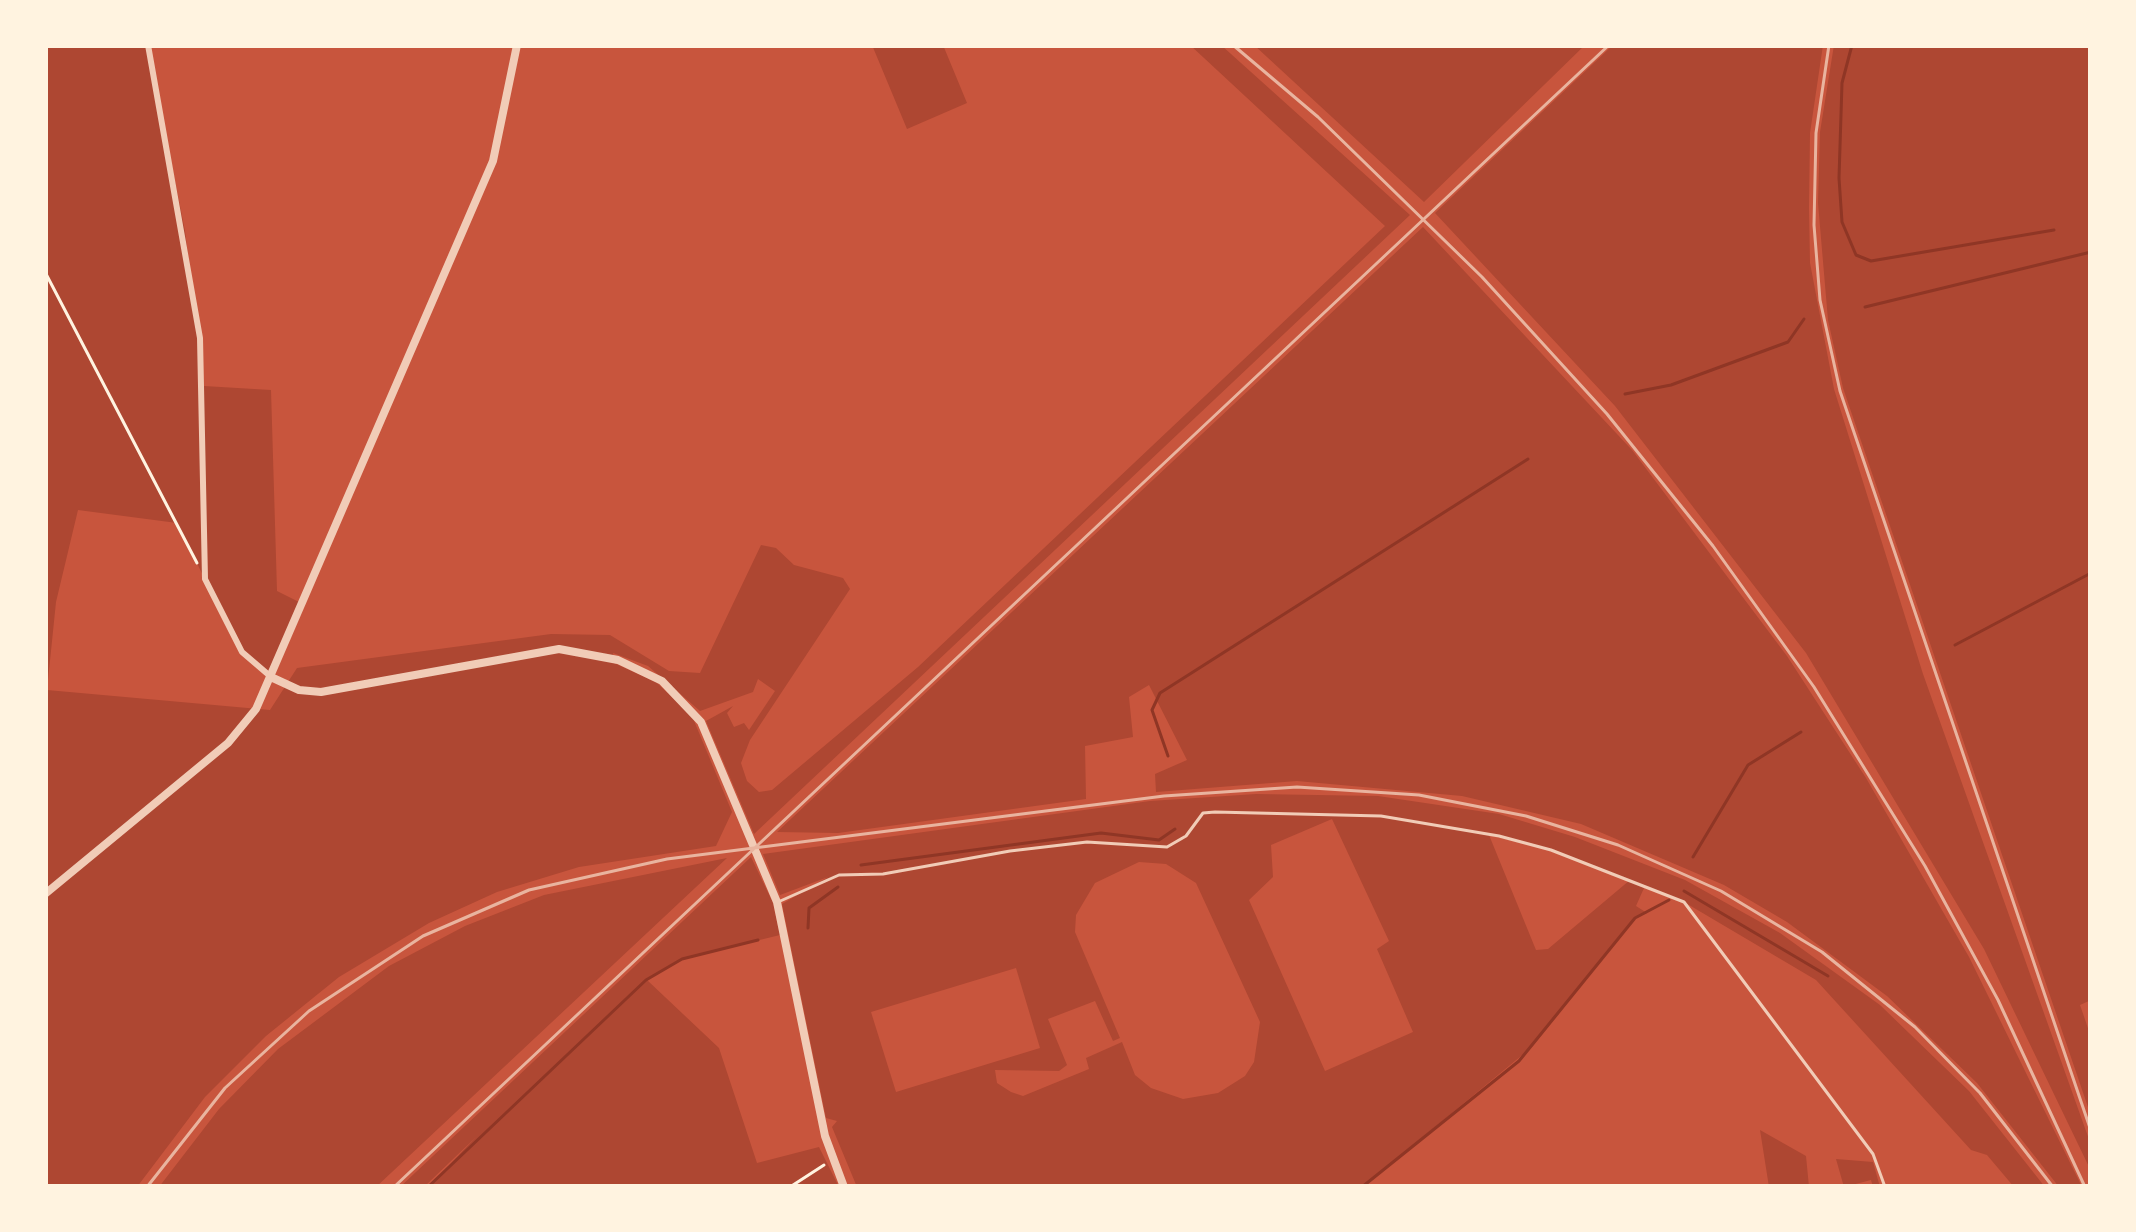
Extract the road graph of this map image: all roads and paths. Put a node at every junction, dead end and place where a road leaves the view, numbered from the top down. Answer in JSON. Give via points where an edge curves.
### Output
{"nodes":[{"id":1,"x":148,"y":45,"type":"edge"},
{"id":2,"x":517,"y":45,"type":"edge"},
{"id":3,"x":45,"y":272,"type":"edge"},
{"id":4,"x":205,"y":579,"type":"junction"},
{"id":5,"x":273,"y":678,"type":"junction"},
{"id":6,"x":45,"y":894,"type":"edge"},
{"id":7,"x":777,"y":902,"type":"junction"},
{"id":8,"x":832,"y":1160,"type":"junction"},
{"id":9,"x":790,"y":1187,"type":"edge"},
{"id":10,"x":844,"y":1187,"type":"edge"},
{"id":11,"x":1885,"y":1187,"type":"edge"}],
"edges":[{"from":1,"to":4,"type":"street","via":[[200,338]]},
{"from":2,"to":5,"type":"street","via":[[493,161]]},
{"from":3,"to":4,"type":"path"},
{"from":4,"to":5,"type":"street","via":[[248,660]]},
{"from":5,"to":6,"type":"street","via":[[228,742]]},
{"from":5,"to":7,"type":"street","via":[[321,692],[559,649],[632,664],[662,681],[701,722]]},
{"from":7,"to":8,"type":"street"},
{"from":7,"to":11,"type":"lane","via":[[839,875],[1087,842],[1167,847],[1203,813],[1382,816],[1498,836],[1684,902],[1879,1162]]},
{"from":8,"to":9,"type":"path"},
{"from":8,"to":10,"type":"street"}]}
